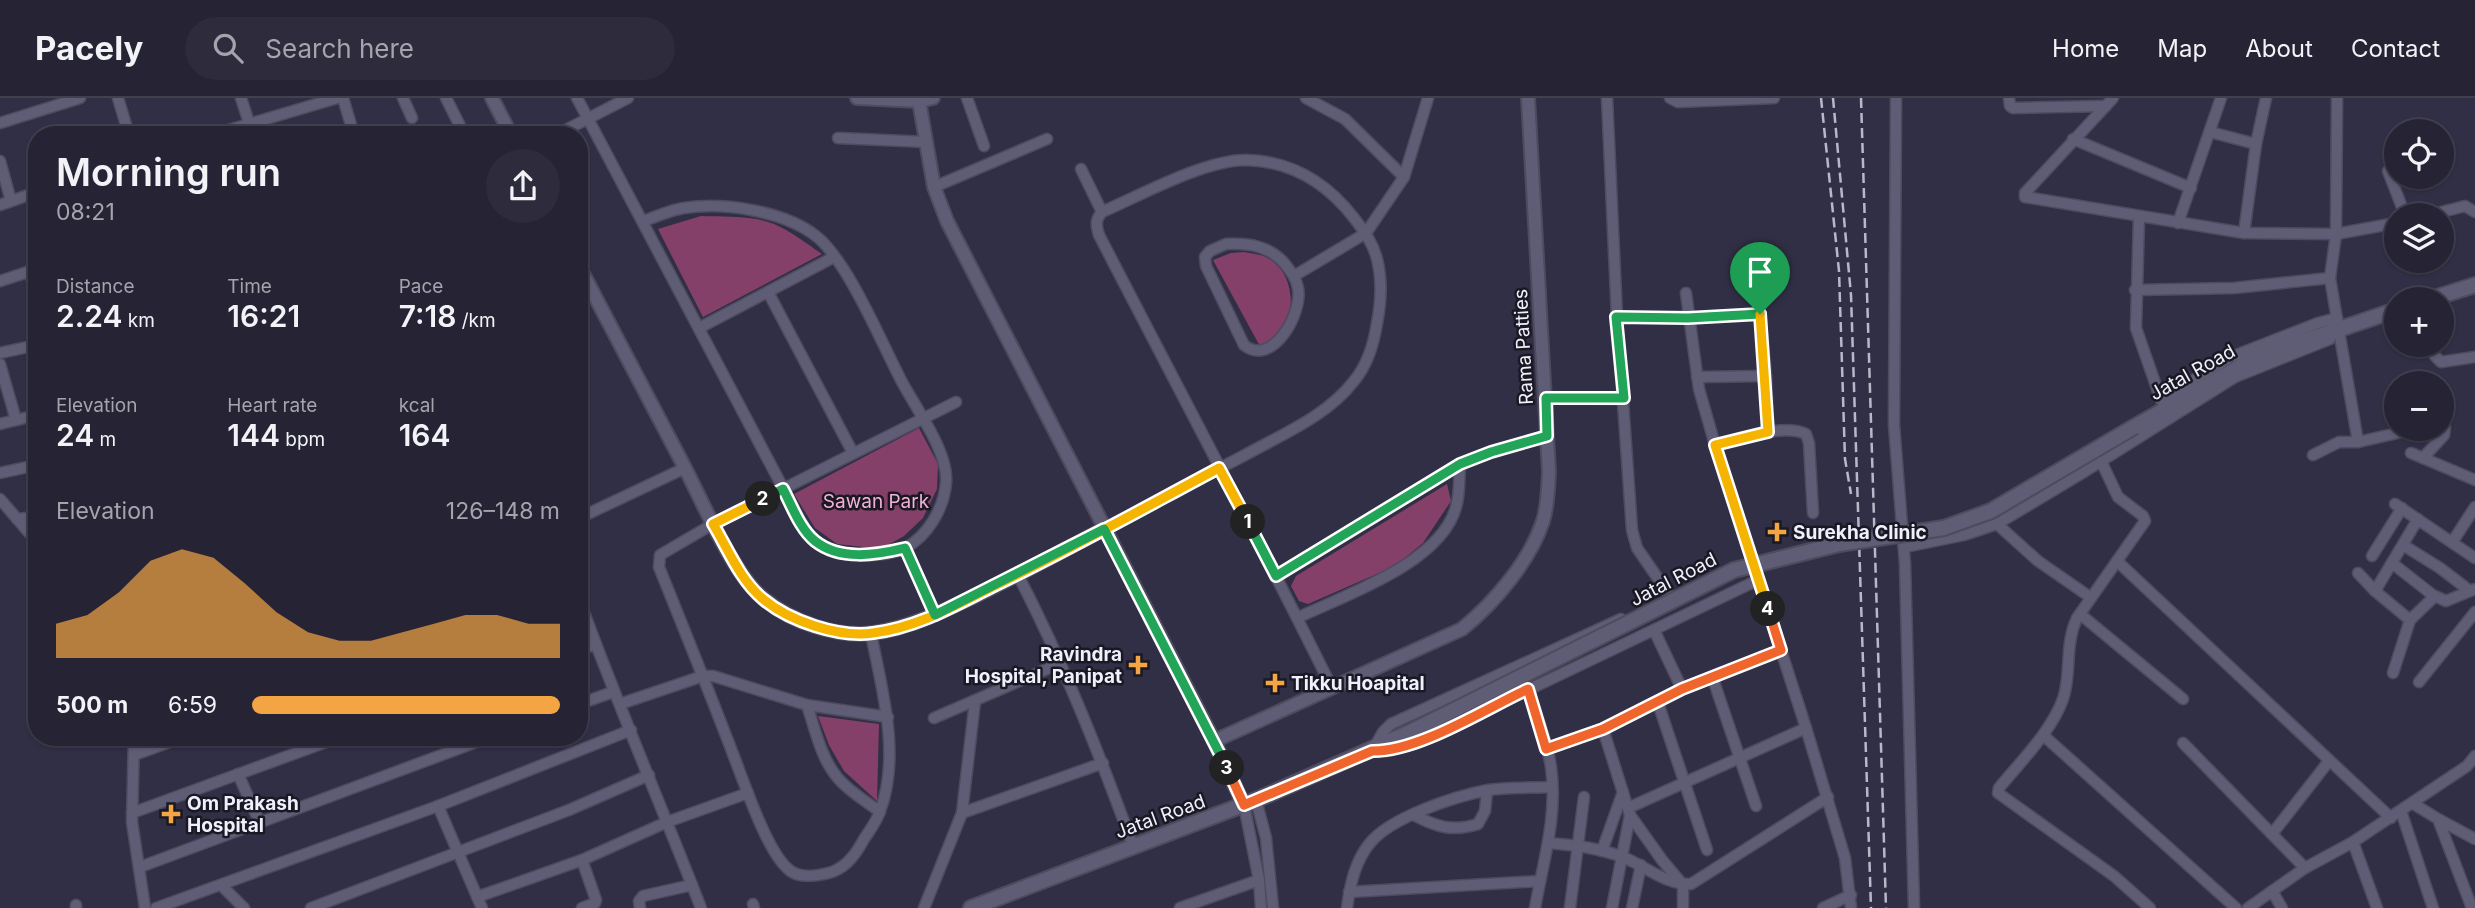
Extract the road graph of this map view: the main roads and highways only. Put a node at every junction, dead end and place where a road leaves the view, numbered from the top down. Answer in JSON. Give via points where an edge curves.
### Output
{"nodes":[{"id":1,"x":2475,"y":285,"type":"edge"},
{"id":2,"x":2454,"y":292,"type":"edge"},
{"id":3,"x":2384,"y":314,"type":"edge"},
{"id":4,"x":971,"y":908,"type":"edge"}],
"edges":[{"from":1,"to":2,"type":"main road"},
{"from":3,"to":4,"type":"main road","name":"Jatal Road","bridge":true,"via":[[2257,357],[1991,511],[1944,528],[1839,544],[1734,570],[1372,751],[1250,803]]}]}
